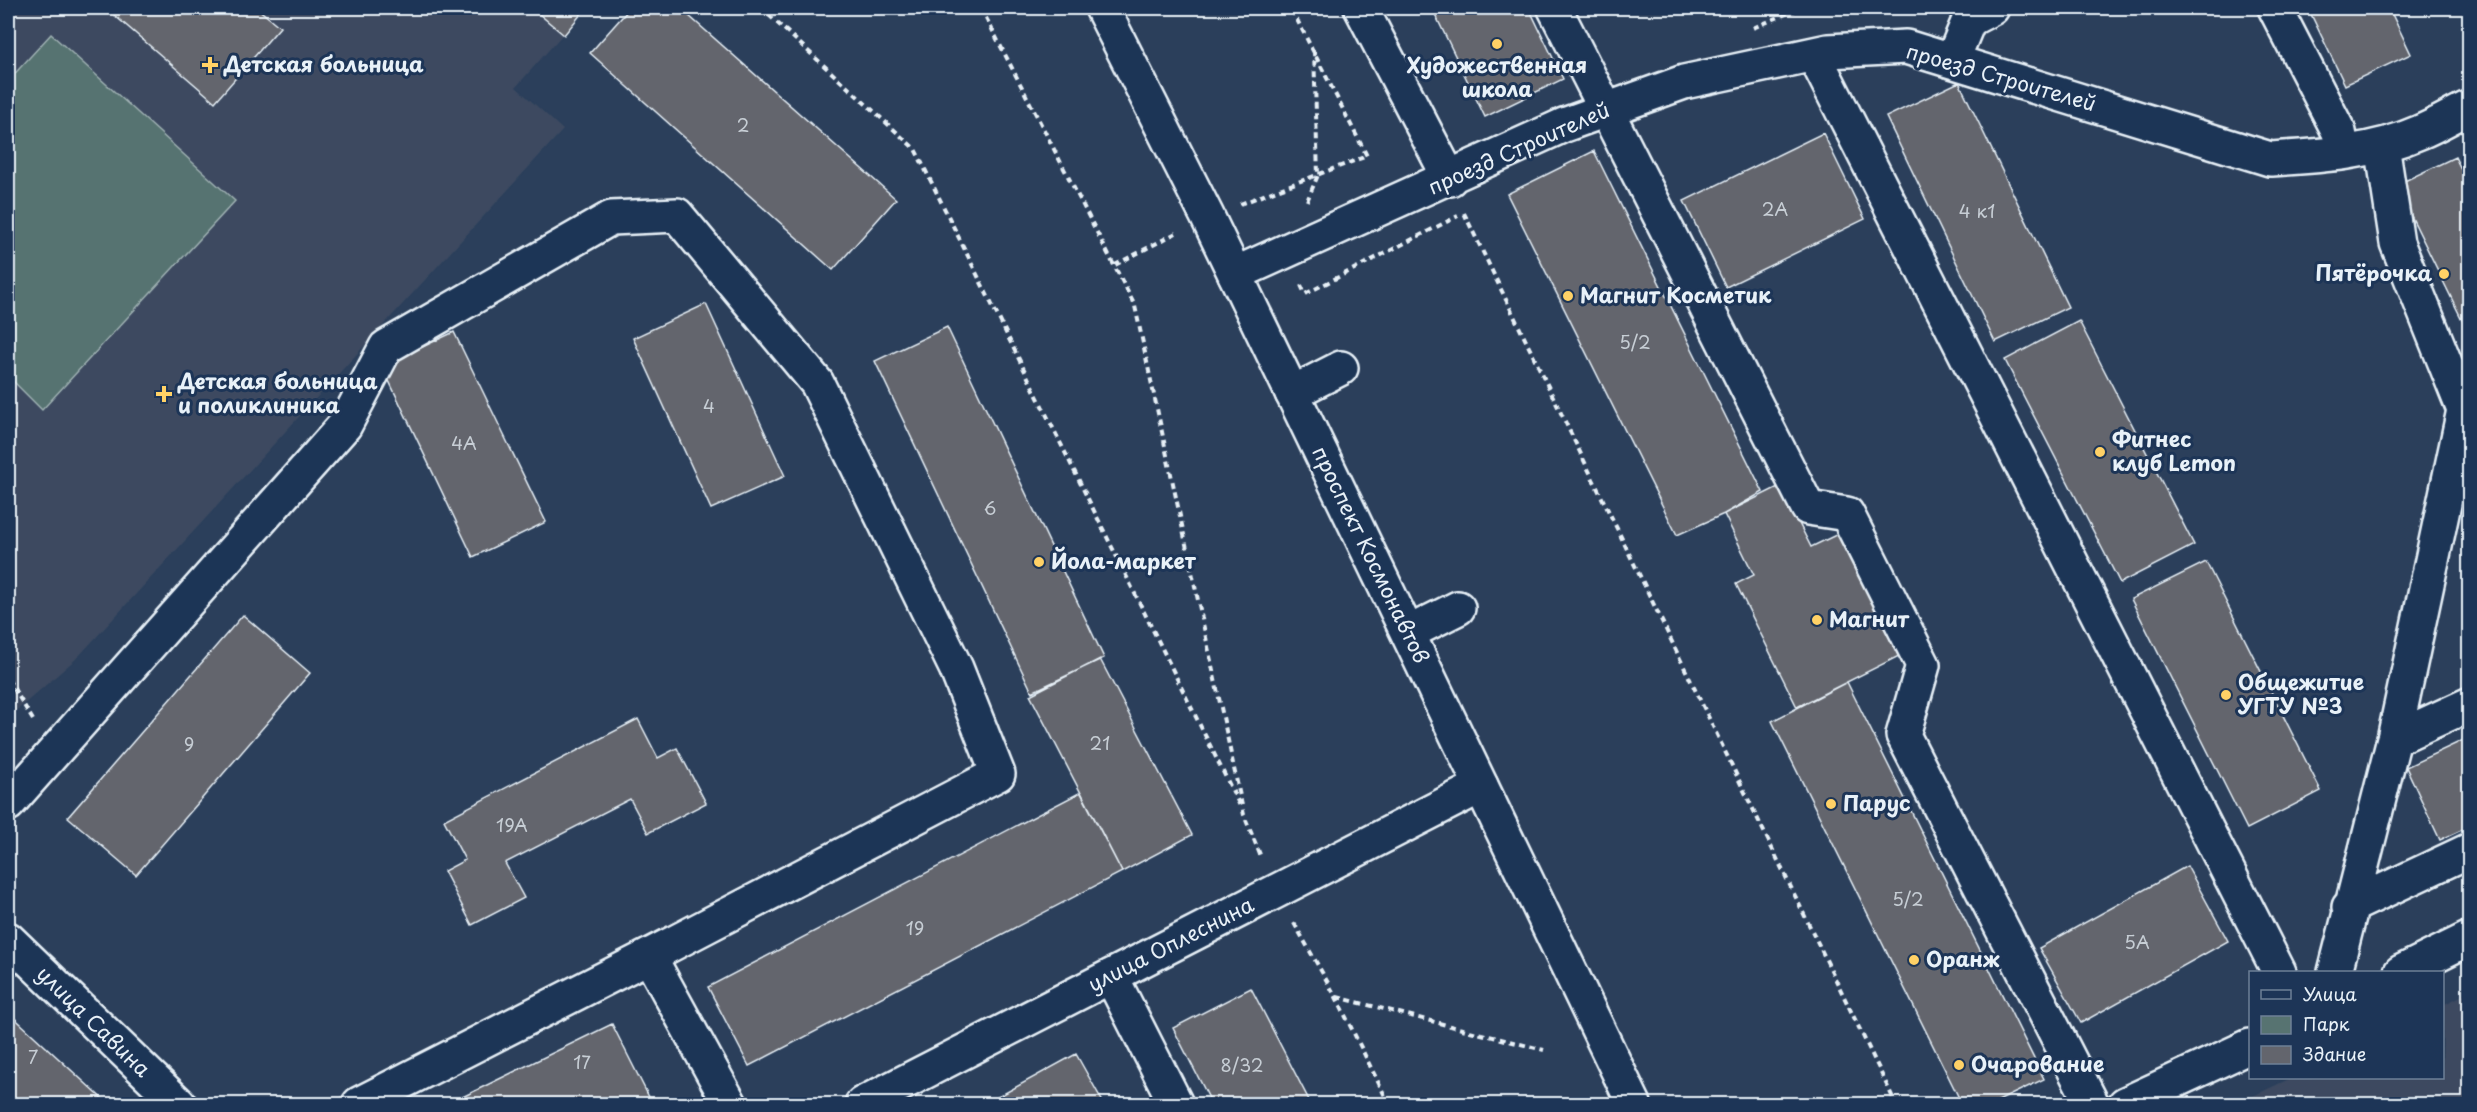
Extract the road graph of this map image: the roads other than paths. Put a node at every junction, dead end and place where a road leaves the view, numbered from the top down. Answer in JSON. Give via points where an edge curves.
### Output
{"nodes":[{"id":1,"x":1102,"y":8,"type":"edge"},
{"id":2,"x":1361,"y":8,"type":"edge"},
{"id":3,"x":1558,"y":8,"type":"edge"},
{"id":4,"x":1992,"y":8,"type":"edge"},
{"id":5,"x":2275,"y":8,"type":"edge"},
{"id":6,"x":1814,"y":55,"type":"junction"},
{"id":7,"x":1952,"y":61,"type":"junction"},
{"id":8,"x":2469,"y":107,"type":"edge"},
{"id":9,"x":1607,"y":110,"type":"junction"},
{"id":10,"x":2382,"y":145,"type":"junction"},
{"id":11,"x":2343,"y":152,"type":"junction"},
{"id":12,"x":1450,"y":179,"type":"junction"},
{"id":13,"x":1235,"y":274,"type":"junction"},
{"id":14,"x":1341,"y":368,"type":"dead end"},
{"id":15,"x":2461,"y":379,"type":"edge"},
{"id":16,"x":1292,"y":393,"type":"junction"},
{"id":17,"x":1458,"y":608,"type":"dead end"},
{"id":18,"x":1408,"y":633,"type":"junction"},
{"id":19,"x":2469,"y":704,"type":"edge"},
{"id":20,"x":2394,"y":739,"type":"junction"},
{"id":21,"x":1481,"y":786,"type":"junction"},
{"id":22,"x":8,"y":804,"type":"edge"},
{"id":23,"x":2469,"y":850,"type":"edge"},
{"id":24,"x":2349,"y":908,"type":"junction"},
{"id":25,"x":2469,"y":938,"type":"edge"},
{"id":26,"x":8,"y":939,"type":"edge"},
{"id":27,"x":649,"y":956,"type":"junction"},
{"id":28,"x":2278,"y":971,"type":"edge"},
{"id":29,"x":2335,"y":971,"type":"edge"},
{"id":30,"x":2403,"y":971,"type":"edge"},
{"id":31,"x":1111,"y":976,"type":"junction"},
{"id":32,"x":2249,"y":1046,"type":"edge"},
{"id":33,"x":178,"y":1104,"type":"edge"},
{"id":34,"x":359,"y":1104,"type":"edge"},
{"id":35,"x":730,"y":1104,"type":"edge"},
{"id":36,"x":862,"y":1104,"type":"edge"},
{"id":37,"x":1176,"y":1104,"type":"edge"},
{"id":38,"x":1634,"y":1104,"type":"edge"},
{"id":39,"x":2092,"y":1104,"type":"edge"},
{"id":40,"x":2125,"y":1104,"type":"edge"}],
"edges":[{"from":1,"to":13,"type":"street","name":"проспект Космонавтов"},
{"from":2,"to":12,"type":"street"},
{"from":3,"to":9,"type":"street","via":[[1555,9]]},
{"from":4,"to":7,"type":"street","via":[[1969,20]]},
{"from":5,"to":11,"type":"street","via":[[2339,132]]},
{"from":6,"to":7,"type":"street","name":"проезд Строителей","via":[[1906,47]]},
{"from":6,"to":9,"type":"street","name":"проезд Строителей","via":[[1684,82]]},
{"from":6,"to":28,"type":"street"},
{"from":7,"to":11,"type":"street","name":"проезд Строителей","via":[[2270,159]]},
{"from":8,"to":10,"type":"street","name":"проезд Строителей"},
{"from":9,"to":12,"type":"street","name":"проезд Строителей","via":[[1564,125]]},
{"from":9,"to":39,"type":"street","via":[[1808,508],[1847,514],[1923,665],[1903,735]]},
{"from":10,"to":11,"type":"street","name":"проезд Строителей"},
{"from":10,"to":15,"type":"street","via":[[2397,243]]},
{"from":12,"to":13,"type":"street","name":"проезд Строителей"},
{"from":13,"to":16,"type":"street","name":"проспект Космонавтов"},
{"from":14,"to":16,"type":"street"},
{"from":15,"to":20,"type":"street","via":[[2464,410]]},
{"from":16,"to":18,"type":"street","name":"проспект Космонавтов"},
{"from":17,"to":18,"type":"street"},
{"from":18,"to":21,"type":"street","name":"проспект Космонавтов"},
{"from":19,"to":20,"type":"street"},
{"from":20,"to":24,"type":"street"},
{"from":21,"to":31,"type":"street","name":"улица Оплеснина"},
{"from":21,"to":38,"type":"street","name":"проспект Космонавтов"},
{"from":22,"to":27,"type":"street","via":[[345,425],[386,347],[610,218],[677,215],[817,383],[956,668],[998,774]]},
{"from":23,"to":24,"type":"street"},
{"from":24,"to":29,"type":"street"},
{"from":25,"to":30,"type":"street"},
{"from":26,"to":33,"type":"street","name":"улица Савина"},
{"from":27,"to":34,"type":"street"},
{"from":27,"to":35,"type":"street"},
{"from":31,"to":36,"type":"street","name":"улица Оплеснина"},
{"from":31,"to":37,"type":"street"},
{"from":32,"to":40,"type":"street"}]}
